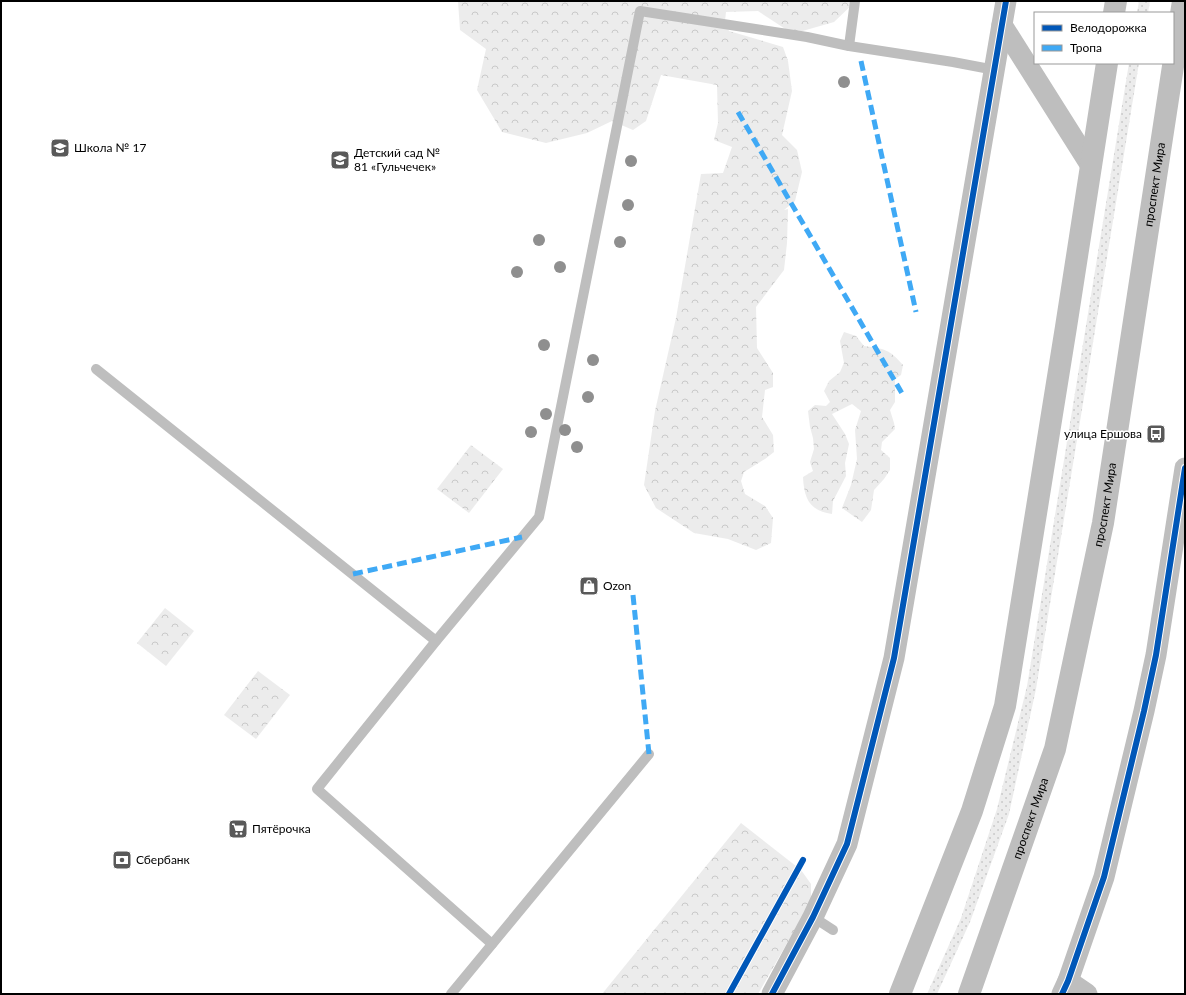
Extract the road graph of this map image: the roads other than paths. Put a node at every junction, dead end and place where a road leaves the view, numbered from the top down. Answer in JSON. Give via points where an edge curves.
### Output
{"nodes":[{"id":1,"x":855,"y":1,"type":"edge"},
{"id":2,"x":1006,"y":1,"type":"edge"},
{"id":3,"x":1116,"y":1,"type":"edge"},
{"id":4,"x":1183,"y":1,"type":"edge"},
{"id":5,"x":1114,"y":12,"type":"edge"},
{"id":6,"x":1002,"y":25,"type":"junction"},
{"id":7,"x":848,"y":46,"type":"junction"},
{"id":8,"x":1174,"y":60,"type":"edge"},
{"id":9,"x":1106,"y":64,"type":"edge"},
{"id":10,"x":1173,"y":64,"type":"edge"},
{"id":11,"x":995,"y":70,"type":"junction"},
{"id":12,"x":1091,"y":166,"type":"junction"},
{"id":13,"x":96,"y":369,"type":"dead end"},
{"id":14,"x":1185,"y":468,"type":"edge"},
{"id":15,"x":436,"y":641,"type":"junction"},
{"id":16,"x":649,"y":754,"type":"dead end"},
{"id":17,"x":813,"y":917,"type":"junction"},
{"id":18,"x":833,"y":930,"type":"dead end"},
{"id":19,"x":492,"y":944,"type":"junction"},
{"id":20,"x":1065,"y":988,"type":"edge"},
{"id":21,"x":451,"y":994,"type":"edge"},
{"id":22,"x":772,"y":994,"type":"edge"},
{"id":23,"x":900,"y":994,"type":"edge"},
{"id":24,"x":969,"y":994,"type":"edge"},
{"id":25,"x":1087,"y":994,"type":"edge"}],
"edges":[{"from":1,"to":7,"type":"lane"},
{"from":2,"to":6,"type":"street"},
{"from":3,"to":5,"type":"main road"},
{"from":4,"to":8,"type":"main road","name":"проспект Мира"},
{"from":6,"to":11,"type":"street"},
{"from":6,"to":12,"type":"street"},
{"from":7,"to":11,"type":"lane"},
{"from":7,"to":15,"type":"lane","via":[[807,37],[640,11],[539,517]]},
{"from":9,"to":12,"type":"main road"},
{"from":10,"to":24,"type":"main road","name":"проспект Мира","via":[[1104,523],[1057,741]]},
{"from":11,"to":17,"type":"street","via":[[894,658],[847,844]]},
{"from":12,"to":23,"type":"main road","via":[[1005,706],[972,810]]},
{"from":13,"to":15,"type":"lane"},
{"from":14,"to":20,"type":"street","via":[[1156,655],[1144,711],[1104,877]]},
{"from":15,"to":19,"type":"lane","via":[[316,789]]},
{"from":16,"to":19,"type":"lane"},
{"from":17,"to":18,"type":"lane"},
{"from":17,"to":22,"type":"street"},
{"from":19,"to":21,"type":"lane"},
{"from":20,"to":25,"type":"street"}]}
